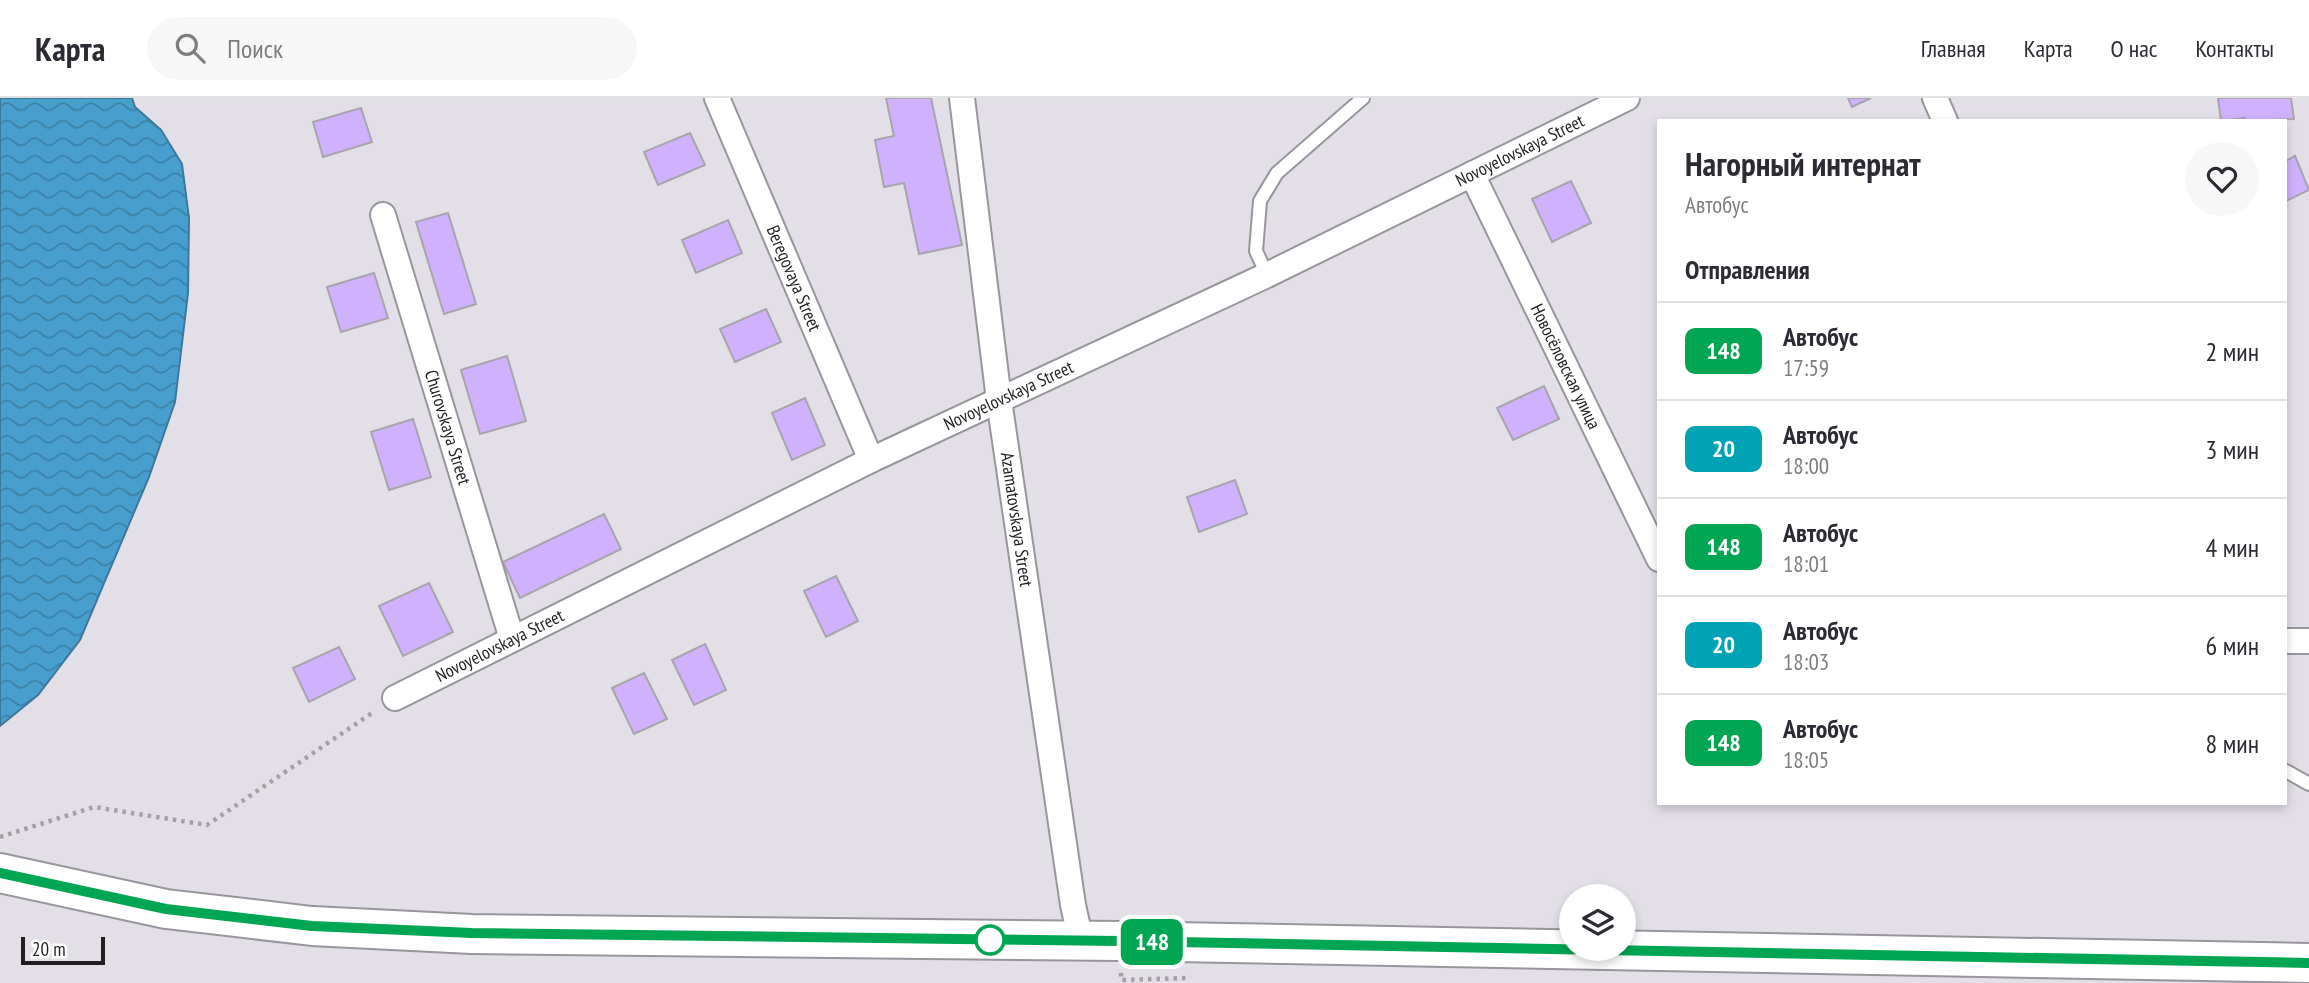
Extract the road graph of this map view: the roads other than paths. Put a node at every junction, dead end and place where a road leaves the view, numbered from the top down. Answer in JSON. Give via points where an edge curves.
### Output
{"nodes":[{"id":1,"x":717,"y":98,"type":"edge"},
{"id":2,"x":962,"y":98,"type":"edge"},
{"id":3,"x":1363,"y":98,"type":"edge"},
{"id":4,"x":1627,"y":98,"type":"edge"},
{"id":5,"x":1935,"y":98,"type":"edge"},
{"id":6,"x":1944,"y":119,"type":"edge"},
{"id":7,"x":1472,"y":174,"type":"junction"},
{"id":8,"x":383,"y":215,"type":"dead end"},
{"id":9,"x":1267,"y":275,"type":"junction"},
{"id":10,"x":999,"y":400,"type":"junction"},
{"id":11,"x":871,"y":460,"type":"junction"},
{"id":12,"x":1657,"y":555,"type":"edge"},
{"id":13,"x":512,"y":639,"type":"junction"},
{"id":14,"x":2287,"y":640,"type":"edge"},
{"id":15,"x":2309,"y":641,"type":"edge"},
{"id":16,"x":395,"y":698,"type":"road end"},
{"id":17,"x":2287,"y":772,"type":"edge"},
{"id":18,"x":2309,"y":784,"type":"edge"},
{"id":19,"x":0,"y":873,"type":"edge"},
{"id":20,"x":1082,"y":941,"type":"junction"},
{"id":21,"x":2309,"y":963,"type":"edge"}],
"edges":[{"from":1,"to":11,"type":"street","name":"Beregovaya Street"},
{"from":2,"to":10,"type":"street","name":"Azamatovskaya Street"},
{"from":3,"to":9,"type":"lane","via":[[1276,173],[1260,201],[1256,251]]},
{"from":4,"to":7,"type":"street","name":"Novoyelovskaya Street"},
{"from":5,"to":6,"type":"street"},
{"from":7,"to":9,"type":"street","name":"Novoyelovskaya Street"},
{"from":7,"to":12,"type":"street","name":"Новосёловская улица"},
{"from":8,"to":13,"type":"street","name":"Churovskaya Street"},
{"from":9,"to":10,"type":"street","name":"Novoyelovskaya Street"},
{"from":10,"to":11,"type":"street","name":"Novoyelovskaya Street"},
{"from":10,"to":20,"type":"street","name":"Azamatovskaya Street","via":[[1070,891]]},
{"from":11,"to":13,"type":"street","name":"Novoyelovskaya Street"},
{"from":13,"to":16,"type":"street","name":"Novoyelovskaya Street"},
{"from":14,"to":15,"type":"street"},
{"from":17,"to":18,"type":"lane"},
{"from":19,"to":20,"type":"main road","via":[[166,909],[312,926],[486,934]]},
{"from":20,"to":21,"type":"main road"}]}
